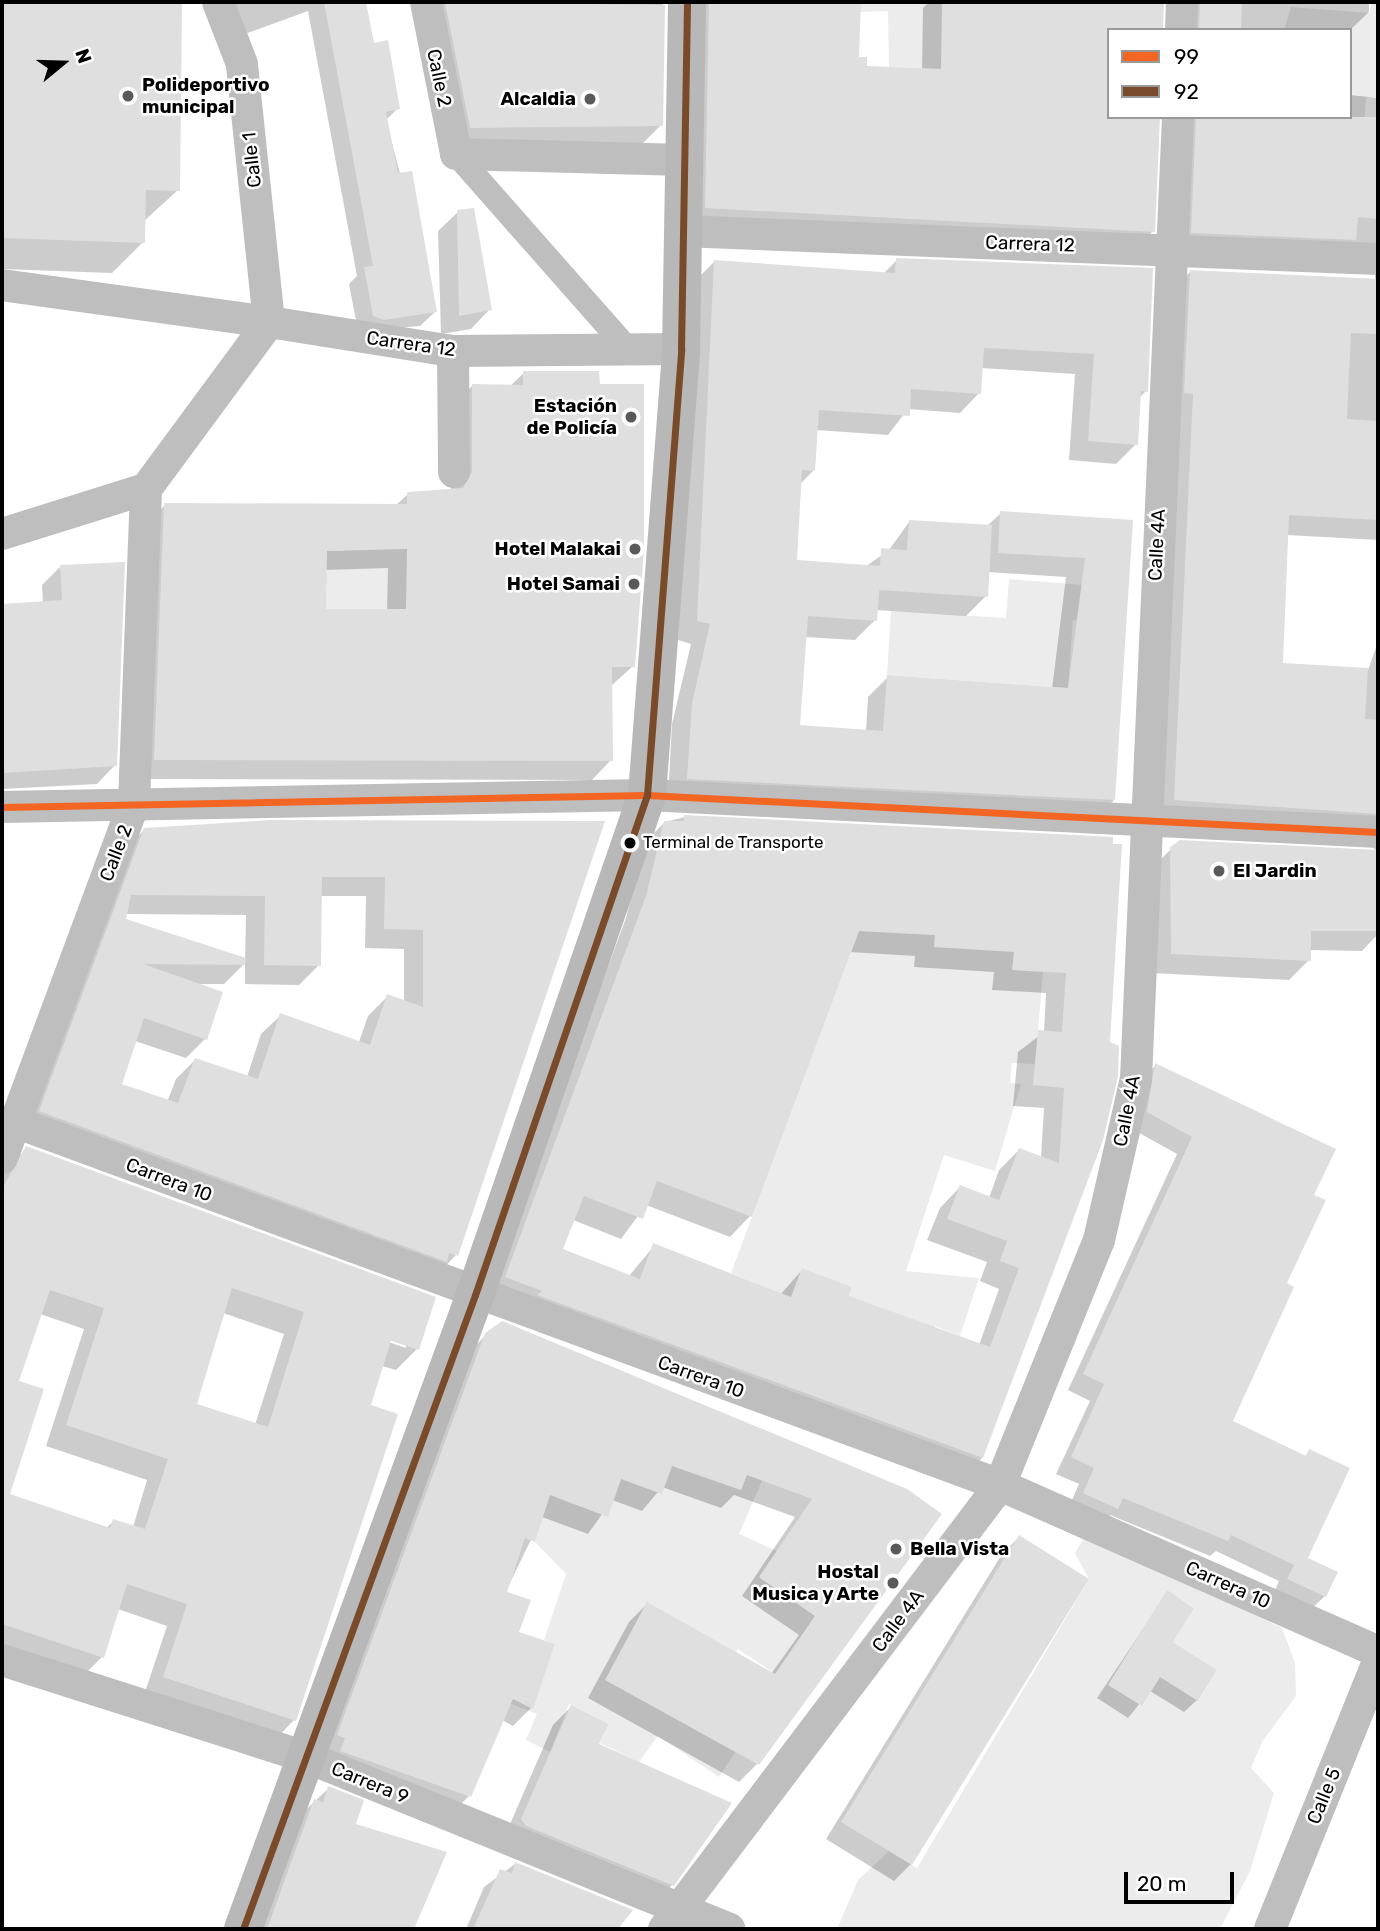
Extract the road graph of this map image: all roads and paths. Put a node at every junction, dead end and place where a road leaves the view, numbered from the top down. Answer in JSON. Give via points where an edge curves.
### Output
{"nodes":[{"id":1,"x":218,"y":2,"type":"edge"},
{"id":2,"x":426,"y":2,"type":"edge"},
{"id":3,"x":687,"y":2,"type":"edge"},
{"id":4,"x":1182,"y":2,"type":"edge"},
{"id":5,"x":1181,"y":28,"type":"edge"},
{"id":6,"x":1178,"y":119,"type":"edge"},
{"id":7,"x":456,"y":153,"type":"junction"},
{"id":8,"x":684,"y":160,"type":"junction"},
{"id":9,"x":682,"y":231,"type":"junction"},
{"id":10,"x":1173,"y":250,"type":"junction"},
{"id":11,"x":1378,"y":259,"type":"edge"},
{"id":12,"x":2,"y":285,"type":"edge"},
{"id":13,"x":269,"y":322,"type":"junction"},
{"id":14,"x":626,"y":347,"type":"junction"},
{"id":15,"x":681,"y":349,"type":"junction"},
{"id":16,"x":453,"y":351,"type":"junction"},
{"id":17,"x":454,"y":472,"type":"dead end"},
{"id":18,"x":146,"y":489,"type":"junction"},
{"id":19,"x":2,"y":534,"type":"edge"},
{"id":20,"x":648,"y":795,"type":"junction"},
{"id":21,"x":134,"y":803,"type":"junction"},
{"id":22,"x":2,"y":807,"type":"edge"},
{"id":23,"x":1143,"y":819,"type":"junction"},
{"id":24,"x":1378,"y":832,"type":"edge"},
{"id":25,"x":15,"y":1122,"type":"junction"},
{"id":26,"x":2,"y":1158,"type":"edge"},
{"id":27,"x":475,"y":1295,"type":"junction"},
{"id":28,"x":1000,"y":1485,"type":"junction"},
{"id":29,"x":1378,"y":1652,"type":"edge"},
{"id":30,"x":2,"y":1660,"type":"edge"},
{"id":31,"x":1378,"y":1662,"type":"edge"},
{"id":32,"x":306,"y":1757,"type":"junction"},
{"id":33,"x":673,"y":1919,"type":"edge"},
{"id":34,"x":243,"y":1929,"type":"edge"},
{"id":35,"x":729,"y":1929,"type":"edge"},
{"id":36,"x":1270,"y":1929,"type":"edge"}],
"edges":[{"from":1,"to":13,"type":"street","name":"Calle 1","via":[[242,64]]},
{"from":2,"to":7,"type":"street","name":"Calle 2"},
{"from":3,"to":8,"type":"main road"},
{"from":4,"to":5,"type":"street"},
{"from":6,"to":10,"type":"street","name":"Calle 4A"},
{"from":7,"to":8,"type":"street"},
{"from":7,"to":14,"type":"street"},
{"from":8,"to":9,"type":"main road"},
{"from":9,"to":10,"type":"street","name":"Carrera 12"},
{"from":9,"to":15,"type":"main road"},
{"from":10,"to":11,"type":"street","name":"Carrera 12"},
{"from":10,"to":23,"type":"street","name":"Calle 4A"},
{"from":12,"to":13,"type":"street","name":"Carrera 12"},
{"from":13,"to":16,"type":"street","name":"Carrera 12"},
{"from":13,"to":18,"type":"street"},
{"from":14,"to":15,"type":"street","name":"Carrera 12"},
{"from":14,"to":16,"type":"street","name":"Carrera 12"},
{"from":15,"to":20,"type":"main road"},
{"from":16,"to":17,"type":"street"},
{"from":18,"to":19,"type":"street"},
{"from":18,"to":21,"type":"street","name":"Calle 2"},
{"from":20,"to":21,"type":"street"},
{"from":20,"to":23,"type":"street"},
{"from":20,"to":27,"type":"main road"},
{"from":21,"to":22,"type":"street"},
{"from":21,"to":25,"type":"street","name":"Calle 2"},
{"from":23,"to":24,"type":"street"},
{"from":23,"to":28,"type":"street","name":"Calle 4A","via":[[1136,1079],[1099,1240]]},
{"from":25,"to":26,"type":"street","name":"Calle 2"},
{"from":25,"to":27,"type":"street","name":"Carrera 10"},
{"from":27,"to":28,"type":"street","name":"Carrera 10"},
{"from":27,"to":32,"type":"main road"},
{"from":28,"to":29,"type":"street","name":"Carrera 10"},
{"from":28,"to":33,"type":"street","name":"Calle 4A"},
{"from":30,"to":32,"type":"street","name":"Carrera 9"},
{"from":31,"to":36,"type":"street","name":"Calle 5"},
{"from":32,"to":33,"type":"street","name":"Carrera 9"},
{"from":32,"to":34,"type":"main road"},
{"from":33,"to":35,"type":"street","name":"Carrera 9"}]}
